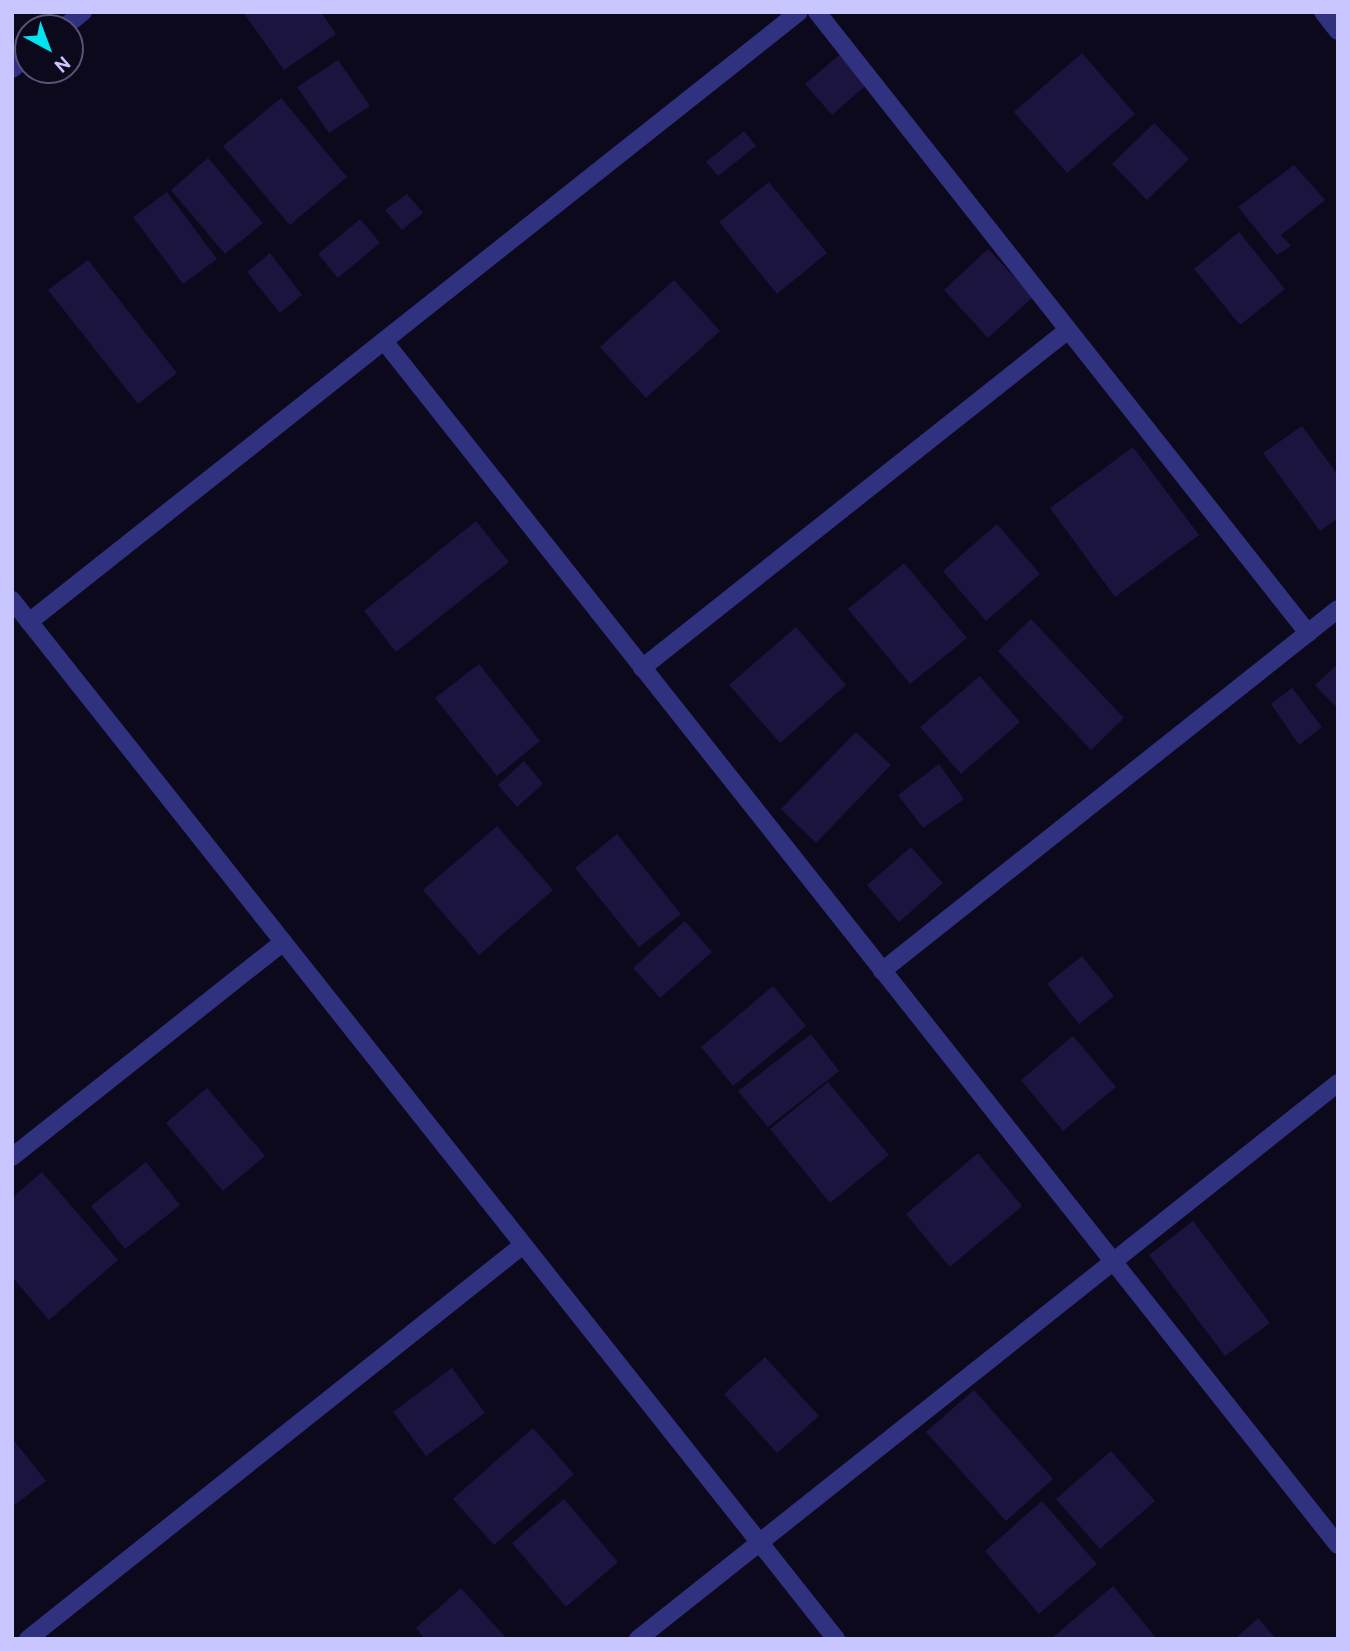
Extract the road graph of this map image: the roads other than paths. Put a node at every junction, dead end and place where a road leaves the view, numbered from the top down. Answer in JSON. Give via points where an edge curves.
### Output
{"nodes":[{"id":1,"x":799,"y":12,"type":"edge"},
{"id":2,"x":817,"y":12,"type":"edge"},
{"id":3,"x":1323,"y":12,"type":"edge"},
{"id":4,"x":1338,"y":31,"type":"edge"},
{"id":5,"x":1068,"y":330,"type":"junction"},
{"id":6,"x":384,"y":341,"type":"junction"},
{"id":7,"x":12,"y":600,"type":"edge"},
{"id":8,"x":1338,"y":609,"type":"edge"},
{"id":9,"x":29,"y":622,"type":"junction"},
{"id":10,"x":1308,"y":632,"type":"junction"},
{"id":11,"x":642,"y":668,"type":"junction"},
{"id":12,"x":283,"y":942,"type":"junction"},
{"id":13,"x":882,"y":971,"type":"junction"},
{"id":14,"x":1338,"y":1083,"type":"edge"},
{"id":15,"x":12,"y":1157,"type":"edge"},
{"id":16,"x":523,"y":1245,"type":"junction"},
{"id":17,"x":1113,"y":1262,"type":"junction"},
{"id":18,"x":760,"y":1542,"type":"junction"},
{"id":19,"x":1338,"y":1545,"type":"edge"},
{"id":20,"x":28,"y":1639,"type":"edge"},
{"id":21,"x":638,"y":1639,"type":"edge"},
{"id":22,"x":836,"y":1639,"type":"edge"}],
"edges":[{"from":1,"to":6,"type":"street"},
{"from":2,"to":5,"type":"street"},
{"from":3,"to":4,"type":"street"},
{"from":5,"to":10,"type":"street"},
{"from":5,"to":11,"type":"street"},
{"from":6,"to":9,"type":"street"},
{"from":6,"to":11,"type":"street"},
{"from":7,"to":9,"type":"street"},
{"from":8,"to":10,"type":"street"},
{"from":9,"to":12,"type":"street"},
{"from":10,"to":13,"type":"street"},
{"from":11,"to":13,"type":"street"},
{"from":12,"to":15,"type":"street"},
{"from":12,"to":16,"type":"street"},
{"from":13,"to":17,"type":"street"},
{"from":14,"to":17,"type":"street"},
{"from":16,"to":18,"type":"street"},
{"from":16,"to":20,"type":"street"},
{"from":17,"to":18,"type":"street"},
{"from":17,"to":19,"type":"street"},
{"from":18,"to":21,"type":"street"},
{"from":18,"to":22,"type":"street"}]}
